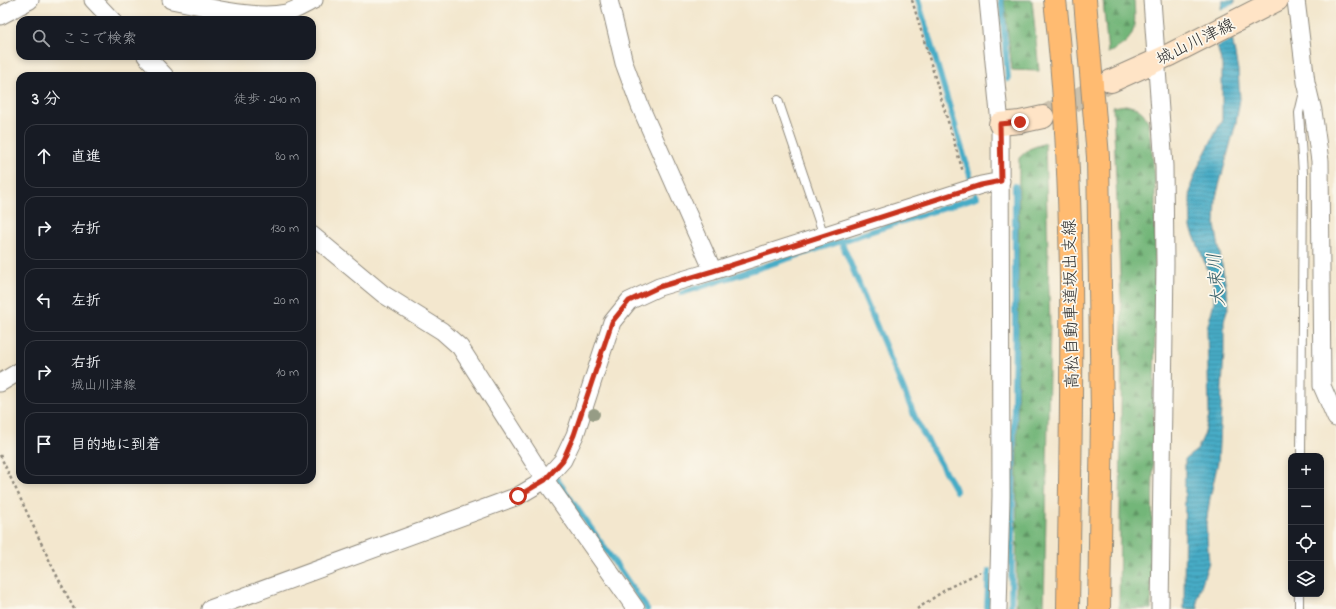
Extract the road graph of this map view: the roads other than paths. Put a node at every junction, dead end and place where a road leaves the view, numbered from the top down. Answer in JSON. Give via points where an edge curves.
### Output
{"nodes":[{"id":1,"x":30,"y":0,"type":"edge"},
{"id":2,"x":93,"y":0,"type":"edge"},
{"id":3,"x":170,"y":0,"type":"edge"},
{"id":4,"x":314,"y":0,"type":"edge"},
{"id":5,"x":609,"y":0,"type":"edge"},
{"id":6,"x":988,"y":0,"type":"edge"},
{"id":7,"x":1056,"y":0,"type":"edge"},
{"id":8,"x":1085,"y":0,"type":"edge"},
{"id":9,"x":1152,"y":0,"type":"edge"},
{"id":10,"x":1277,"y":0,"type":"edge"},
{"id":11,"x":1296,"y":0,"type":"edge"},
{"id":12,"x":0,"y":16,"type":"edge"},
{"id":13,"x":108,"y":16,"type":"edge"},
{"id":14,"x":1163,"y":58,"type":"junction"},
{"id":15,"x":150,"y":60,"type":"edge"},
{"id":16,"x":161,"y":72,"type":"edge"},
{"id":17,"x":1111,"y":81,"type":"tunnel mouth"},
{"id":18,"x":1306,"y":82,"type":"junction"},
{"id":19,"x":778,"y":100,"type":"dead end"},
{"id":20,"x":1043,"y":117,"type":"tunnel mouth"},
{"id":21,"x":1000,"y":124,"type":"junction"},
{"id":22,"x":1001,"y":181,"type":"junction"},
{"id":23,"x":824,"y":236,"type":"junction"},
{"id":24,"x":316,"y":238,"type":"edge"},
{"id":25,"x":713,"y":271,"type":"junction"},
{"id":26,"x":16,"y":373,"type":"edge"},
{"id":27,"x":0,"y":383,"type":"edge"},
{"id":28,"x":1336,"y":418,"type":"edge"},
{"id":29,"x":1301,"y":453,"type":"edge"},
{"id":30,"x":545,"y":480,"type":"junction"},
{"id":31,"x":1299,"y":597,"type":"edge"},
{"id":32,"x":210,"y":609,"type":"edge"},
{"id":33,"x":636,"y":609,"type":"edge"},
{"id":34,"x":998,"y":609,"type":"edge"},
{"id":35,"x":1068,"y":609,"type":"edge"},
{"id":36,"x":1099,"y":609,"type":"edge"},
{"id":37,"x":1160,"y":609,"type":"edge"},
{"id":38,"x":1299,"y":609,"type":"edge"}],
"edges":[{"from":1,"to":12,"type":"street"},
{"from":2,"to":13,"type":"street"},
{"from":3,"to":4,"type":"street","via":[[271,15],[288,12]]},
{"from":5,"to":25,"type":"street","via":[[624,63],[640,106]]},
{"from":6,"to":21,"type":"street"},
{"from":7,"to":35,"type":"highway","name":"高松自動車道坂出支線","via":[[1071,251]]},
{"from":8,"to":36,"type":"highway","name":"高松自動車道坂出支線","via":[[1098,157],[1102,415]]},
{"from":9,"to":14,"type":"street"},
{"from":10,"to":14,"type":"main road","name":"城山川津線"},
{"from":11,"to":18,"type":"street"},
{"from":14,"to":17,"type":"main road","name":"城山川津線"},
{"from":14,"to":37,"type":"street","via":[[1165,263]]},
{"from":15,"to":16,"type":"street"},
{"from":18,"to":28,"type":"street","via":[[1320,161],[1322,386]]},
{"from":18,"to":29,"type":"lane","via":[[1299,113],[1303,173]]},
{"from":19,"to":23,"type":"lane"},
{"from":20,"to":21,"type":"main road"},
{"from":21,"to":22,"type":"street"},
{"from":22,"to":23,"type":"street","via":[[968,189]]},
{"from":22,"to":34,"type":"street"},
{"from":23,"to":25,"type":"street"},
{"from":24,"to":30,"type":"street","via":[[383,294],[442,331],[460,347]]},
{"from":25,"to":30,"type":"street","via":[[659,287],[629,301],[612,322],[574,435],[563,460]]},
{"from":26,"to":27,"type":"street"},
{"from":30,"to":32,"type":"street","via":[[518,496]]},
{"from":30,"to":33,"type":"street"},
{"from":31,"to":38,"type":"lane"}]}
